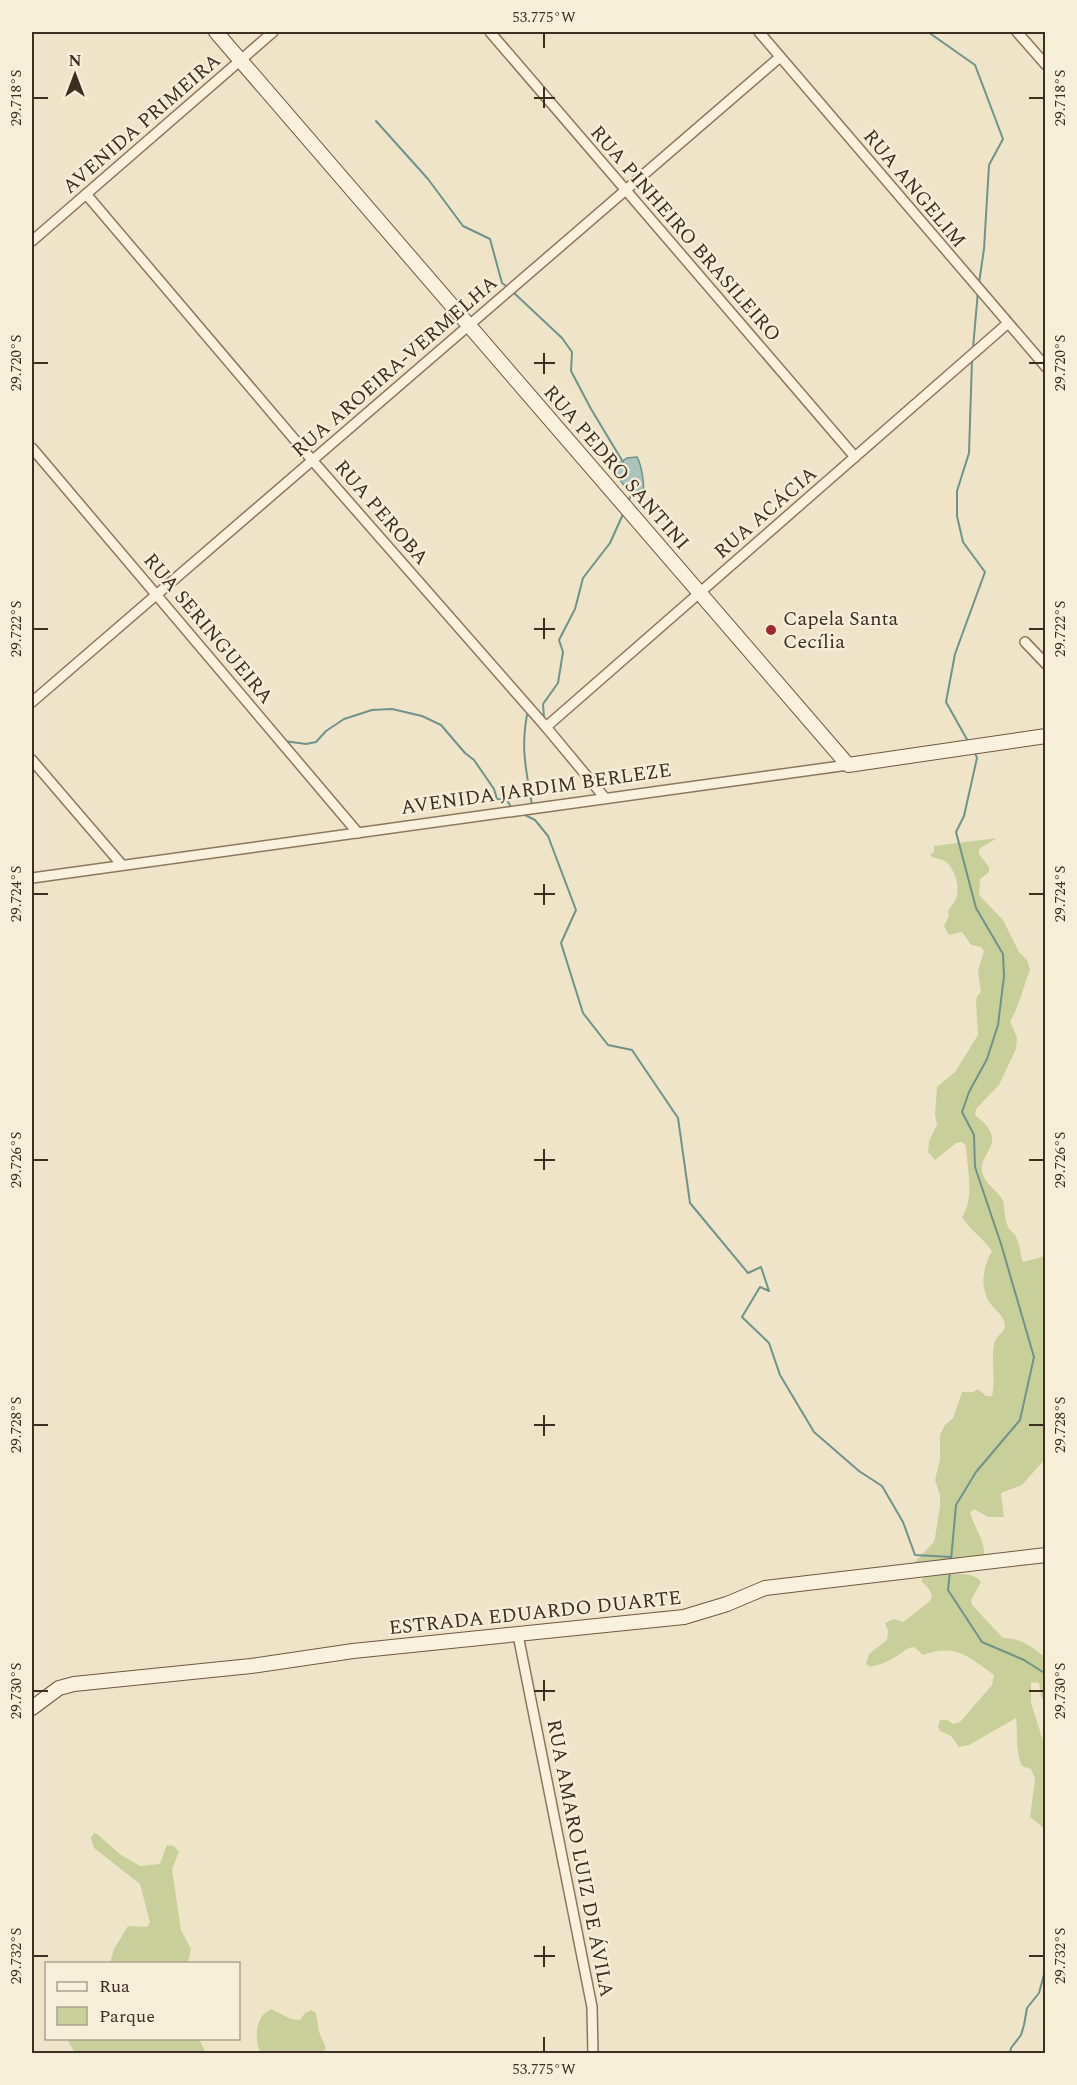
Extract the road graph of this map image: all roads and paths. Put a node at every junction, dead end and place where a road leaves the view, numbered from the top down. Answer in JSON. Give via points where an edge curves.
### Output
{"nodes":[{"id":1,"x":216,"y":32,"type":"edge"},
{"id":2,"x":273,"y":32,"type":"edge"},
{"id":3,"x":490,"y":32,"type":"edge"},
{"id":4,"x":759,"y":32,"type":"edge"},
{"id":5,"x":1019,"y":32,"type":"edge"},
{"id":6,"x":780,"y":57,"type":"junction"},
{"id":7,"x":240,"y":60,"type":"junction"},
{"id":8,"x":1046,"y":65,"type":"edge"},
{"id":9,"x":625,"y":190,"type":"junction"},
{"id":10,"x":86,"y":194,"type":"junction"},
{"id":11,"x":32,"y":241,"type":"edge"},
{"id":12,"x":1007,"y":324,"type":"junction"},
{"id":13,"x":469,"y":325,"type":"junction"},
{"id":14,"x":1046,"y":367,"type":"edge"},
{"id":15,"x":32,"y":447,"type":"edge"},
{"id":16,"x":855,"y":457,"type":"junction"},
{"id":17,"x":312,"y":460,"type":"junction"},
{"id":18,"x":699,"y":592,"type":"junction"},
{"id":19,"x":157,"y":594,"type":"junction"},
{"id":20,"x":1025,"y":642,"type":"dead end"},
{"id":21,"x":1046,"y":664,"type":"edge"},
{"id":22,"x":32,"y":702,"type":"edge"},
{"id":23,"x":546,"y":726,"type":"junction"},
{"id":24,"x":1046,"y":736,"type":"edge"},
{"id":25,"x":32,"y":760,"type":"edge"},
{"id":26,"x":848,"y":765,"type":"junction"},
{"id":27,"x":605,"y":798,"type":"junction"},
{"id":28,"x":358,"y":833,"type":"junction"},
{"id":29,"x":122,"y":866,"type":"junction"},
{"id":30,"x":32,"y":878,"type":"edge"},
{"id":31,"x":1046,"y":1555,"type":"edge"},
{"id":32,"x":518,"y":1635,"type":"junction"},
{"id":33,"x":32,"y":1708,"type":"edge"},
{"id":34,"x":593,"y":2054,"type":"edge"}],
"edges":[{"from":1,"to":7,"type":"street","name":"RUA PEDRO SANTINI"},
{"from":2,"to":7,"type":"street","name":"AVENIDA PRIMEIRA"},
{"from":3,"to":9,"type":"street","name":"RUA PINHEIRO BRASILEIRO"},
{"from":4,"to":6,"type":"street","name":"RUA ANGELIM"},
{"from":5,"to":8,"type":"street"},
{"from":6,"to":9,"type":"street","name":"RUA AROEIRA-VERMELHA"},
{"from":6,"to":12,"type":"street","name":"RUA ANGELIM"},
{"from":7,"to":10,"type":"street","name":"AVENIDA PRIMEIRA"},
{"from":7,"to":13,"type":"street","name":"RUA PEDRO SANTINI"},
{"from":9,"to":13,"type":"street","name":"RUA AROEIRA-VERMELHA"},
{"from":9,"to":16,"type":"street","name":"RUA PINHEIRO BRASILEIRO"},
{"from":10,"to":11,"type":"street","name":"AVENIDA PRIMEIRA"},
{"from":10,"to":17,"type":"street","name":"RUA PEROBA"},
{"from":12,"to":14,"type":"street","name":"RUA ANGELIM"},
{"from":12,"to":16,"type":"street","name":"RUA ACÁCIA"},
{"from":13,"to":17,"type":"street","name":"RUA AROEIRA-VERMELHA"},
{"from":13,"to":18,"type":"street","name":"RUA PEDRO SANTINI"},
{"from":15,"to":19,"type":"street","name":"RUA SERINGUEIRA"},
{"from":16,"to":18,"type":"street","name":"RUA ACÁCIA"},
{"from":17,"to":19,"type":"street","name":"RUA AROEIRA-VERMELHA"},
{"from":17,"to":23,"type":"street","name":"RUA PEROBA"},
{"from":18,"to":23,"type":"street","name":"RUA ACÁCIA"},
{"from":18,"to":26,"type":"street","name":"RUA PEDRO SANTINI"},
{"from":19,"to":22,"type":"street","name":"RUA AROEIRA-VERMELHA"},
{"from":19,"to":28,"type":"street","name":"RUA SERINGUEIRA"},
{"from":20,"to":21,"type":"street"},
{"from":23,"to":27,"type":"street","name":"RUA PEROBA"},
{"from":24,"to":26,"type":"street","name":"AVENIDA JARDIM BERLEZE"},
{"from":25,"to":29,"type":"street"},
{"from":26,"to":27,"type":"street","name":"AVENIDA JARDIM BERLEZE"},
{"from":27,"to":28,"type":"street","name":"AVENIDA JARDIM BERLEZE"},
{"from":28,"to":29,"type":"street","name":"AVENIDA JARDIM BERLEZE"},
{"from":29,"to":30,"type":"street","name":"AVENIDA JARDIM BERLEZE"},
{"from":31,"to":32,"type":"street","name":"ESTRADA EDUARDO DUARTE","via":[[765,1588],[684,1617]]},
{"from":32,"to":33,"type":"street","name":"ESTRADA EDUARDO DUARTE","via":[[74,1684],[59,1688]]},
{"from":32,"to":34,"type":"street","name":"RUA AMARO LUIZ DE ÁVILA","via":[[592,2007]]}]}
